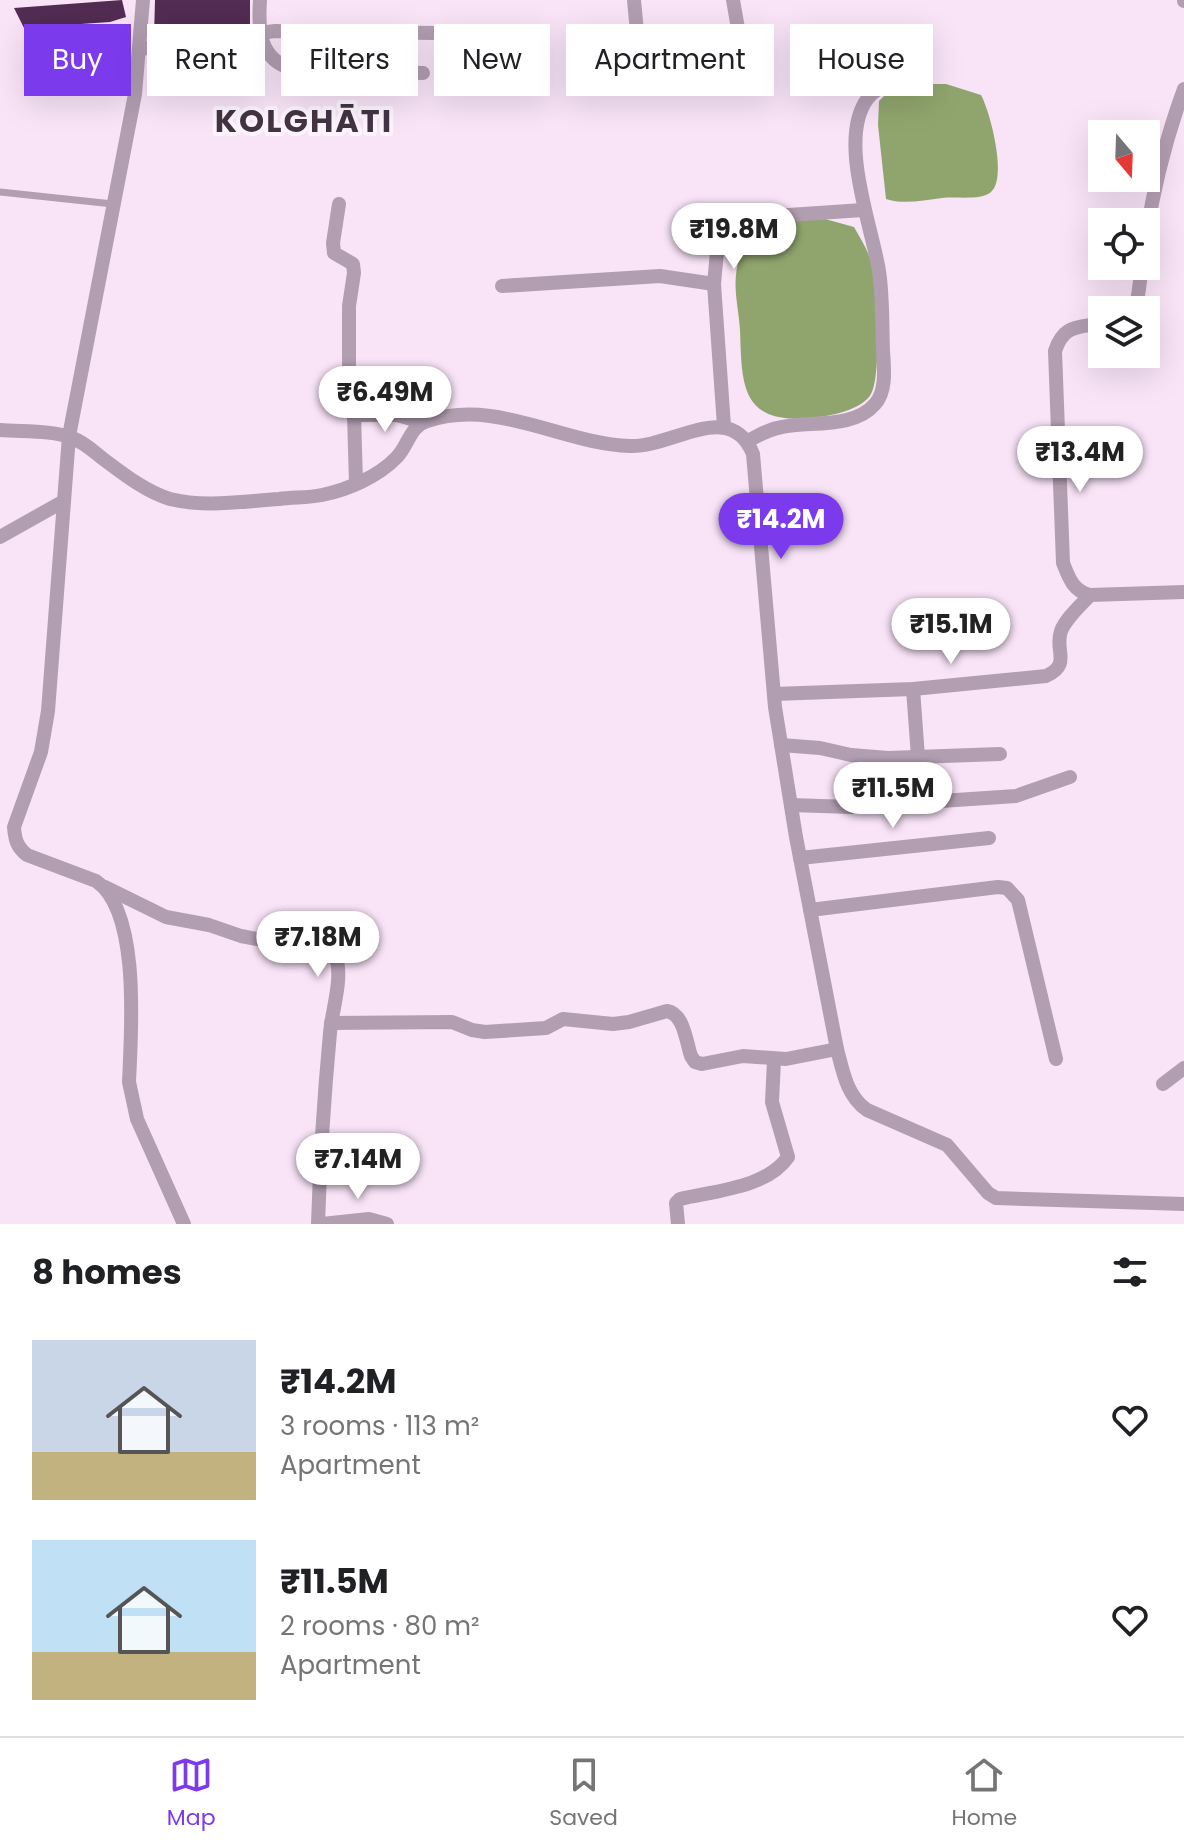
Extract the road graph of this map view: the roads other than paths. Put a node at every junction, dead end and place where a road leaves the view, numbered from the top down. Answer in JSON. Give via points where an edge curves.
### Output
{"nodes":[{"id":1,"x":143,"y":0,"type":"edge"},
{"id":2,"x":260,"y":0,"type":"edge"},
{"id":3,"x":634,"y":0,"type":"edge"},
{"id":4,"x":733,"y":0,"type":"edge"},
{"id":5,"x":259,"y":24,"type":"edge"},
{"id":6,"x":636,"y":24,"type":"edge"},
{"id":7,"x":737,"y":24,"type":"edge"},
{"id":8,"x":418,"y":33,"type":"edge"},
{"id":9,"x":434,"y":33,"type":"dead end"},
{"id":10,"x":265,"y":47,"type":"edge"},
{"id":11,"x":147,"y":48,"type":"edge"},
{"id":12,"x":140,"y":49,"type":"junction"},
{"id":13,"x":281,"y":66,"type":"edge"},
{"id":14,"x":418,"y":73,"type":"edge"},
{"id":15,"x":423,"y":73,"type":"dead end"},
{"id":16,"x":1184,"y":89,"type":"edge"},
{"id":17,"x":872,"y":96,"type":"edge"},
{"id":18,"x":0,"y":192,"type":"edge"},
{"id":19,"x":114,"y":204,"type":"junction"},
{"id":20,"x":339,"y":204,"type":"dead end"},
{"id":21,"x":1150,"y":208,"type":"edge"},
{"id":22,"x":863,"y":210,"type":"junction"},
{"id":23,"x":714,"y":284,"type":"junction"},
{"id":24,"x":502,"y":286,"type":"dead end"},
{"id":25,"x":1088,"y":326,"type":"edge"},
{"id":26,"x":354,"y":415,"type":"junction"},
{"id":27,"x":422,"y":422,"type":"junction"},
{"id":28,"x":724,"y":426,"type":"junction"},
{"id":29,"x":0,"y":430,"type":"edge"},
{"id":30,"x":69,"y":436,"type":"junction"},
{"id":31,"x":748,"y":441,"type":"junction"},
{"id":32,"x":356,"y":483,"type":"junction"},
{"id":33,"x":64,"y":501,"type":"junction"},
{"id":34,"x":0,"y":537,"type":"edge"},
{"id":35,"x":1184,"y":592,"type":"edge"},
{"id":36,"x":1090,"y":595,"type":"junction"},
{"id":37,"x":913,"y":689,"type":"junction"},
{"id":38,"x":774,"y":694,"type":"junction"},
{"id":39,"x":781,"y":745,"type":"junction"},
{"id":40,"x":1000,"y":754,"type":"dead end"},
{"id":41,"x":918,"y":757,"type":"junction"},
{"id":42,"x":1070,"y":777,"type":"dead end"},
{"id":43,"x":791,"y":805,"type":"junction"},
{"id":44,"x":989,"y":838,"type":"dead end"},
{"id":45,"x":800,"y":858,"type":"junction"},
{"id":46,"x":105,"y":887,"type":"junction"},
{"id":47,"x":810,"y":910,"type":"junction"},
{"id":48,"x":331,"y":1023,"type":"junction"},
{"id":49,"x":837,"y":1049,"type":"junction"},
{"id":50,"x":1056,"y":1059,"type":"dead end"},
{"id":51,"x":774,"y":1060,"type":"junction"},
{"id":52,"x":1184,"y":1068,"type":"edge"},
{"id":53,"x":1163,"y":1084,"type":"dead end"},
{"id":54,"x":1184,"y":1204,"type":"edge"},
{"id":55,"x":184,"y":1224,"type":"edge"},
{"id":56,"x":320,"y":1224,"type":"edge"},
{"id":57,"x":387,"y":1224,"type":"edge"},
{"id":58,"x":678,"y":1224,"type":"edge"}],
"edges":[{"from":1,"to":12,"type":"street"},
{"from":2,"to":5,"type":"street"},
{"from":3,"to":6,"type":"street"},
{"from":4,"to":7,"type":"street"},
{"from":8,"to":9,"type":"street"},
{"from":10,"to":13,"type":"street"},
{"from":11,"to":12,"type":"street"},
{"from":12,"to":19,"type":"street"},
{"from":14,"to":15,"type":"street"},
{"from":16,"to":21,"type":"street"},
{"from":17,"to":22,"type":"street","via":[[856,132]]},
{"from":18,"to":19,"type":"lane"},
{"from":19,"to":30,"type":"street"},
{"from":20,"to":26,"type":"street","via":[[334,253],[353,264],[354,273],[349,384]]},
{"from":22,"to":23,"type":"street","via":[[740,220],[722,236]]},
{"from":22,"to":31,"type":"street","via":[[879,272],[884,369],[878,402],[856,416],[783,426]]},
{"from":23,"to":24,"type":"street","via":[[660,276]]},
{"from":23,"to":28,"type":"street"},
{"from":25,"to":36,"type":"street","via":[[1068,330],[1060,338],[1054,371],[1063,563],[1074,586]]},
{"from":26,"to":27,"type":"street","via":[[397,415]]},
{"from":26,"to":32,"type":"street"},
{"from":27,"to":28,"type":"street","via":[[493,416],[615,446],[641,447]]},
{"from":27,"to":32,"type":"street","via":[[394,460]]},
{"from":28,"to":31,"type":"street"},
{"from":29,"to":30,"type":"street"},
{"from":30,"to":32,"type":"street","via":[[155,492],[187,502],[320,496]]},
{"from":30,"to":33,"type":"street"},
{"from":31,"to":38,"type":"street","via":[[756,474]]},
{"from":33,"to":34,"type":"street"},
{"from":33,"to":46,"type":"street","via":[[48,711],[15,839],[27,855]]},
{"from":35,"to":36,"type":"street"},
{"from":36,"to":37,"type":"street","via":[[1062,628],[1062,659],[1054,673]]},
{"from":37,"to":38,"type":"street"},
{"from":37,"to":41,"type":"street"},
{"from":38,"to":39,"type":"street"},
{"from":39,"to":41,"type":"street"},
{"from":39,"to":43,"type":"street"},
{"from":40,"to":41,"type":"street"},
{"from":42,"to":43,"type":"street","via":[[1016,796],[851,807]]},
{"from":43,"to":45,"type":"street"},
{"from":44,"to":45,"type":"street"},
{"from":45,"to":47,"type":"street"},
{"from":46,"to":48,"type":"street","via":[[166,917],[335,954],[339,972]]},
{"from":46,"to":55,"type":"street","via":[[118,913],[132,983],[131,1099]]},
{"from":47,"to":49,"type":"street"},
{"from":47,"to":50,"type":"street","via":[[1007,888],[1018,900]]},
{"from":48,"to":51,"type":"street","via":[[452,1022],[485,1032],[546,1028],[563,1019],[613,1024],[673,1011],[695,1062],[743,1056]]},
{"from":48,"to":56,"type":"street"},
{"from":49,"to":51,"type":"street"},
{"from":49,"to":54,"type":"street","via":[[845,1080],[859,1104],[947,1145],[996,1198]]},
{"from":51,"to":58,"type":"street","via":[[772,1102],[788,1157],[760,1178],[680,1199]]},
{"from":52,"to":53,"type":"street"},
{"from":56,"to":57,"type":"street","via":[[369,1219]]}]}
